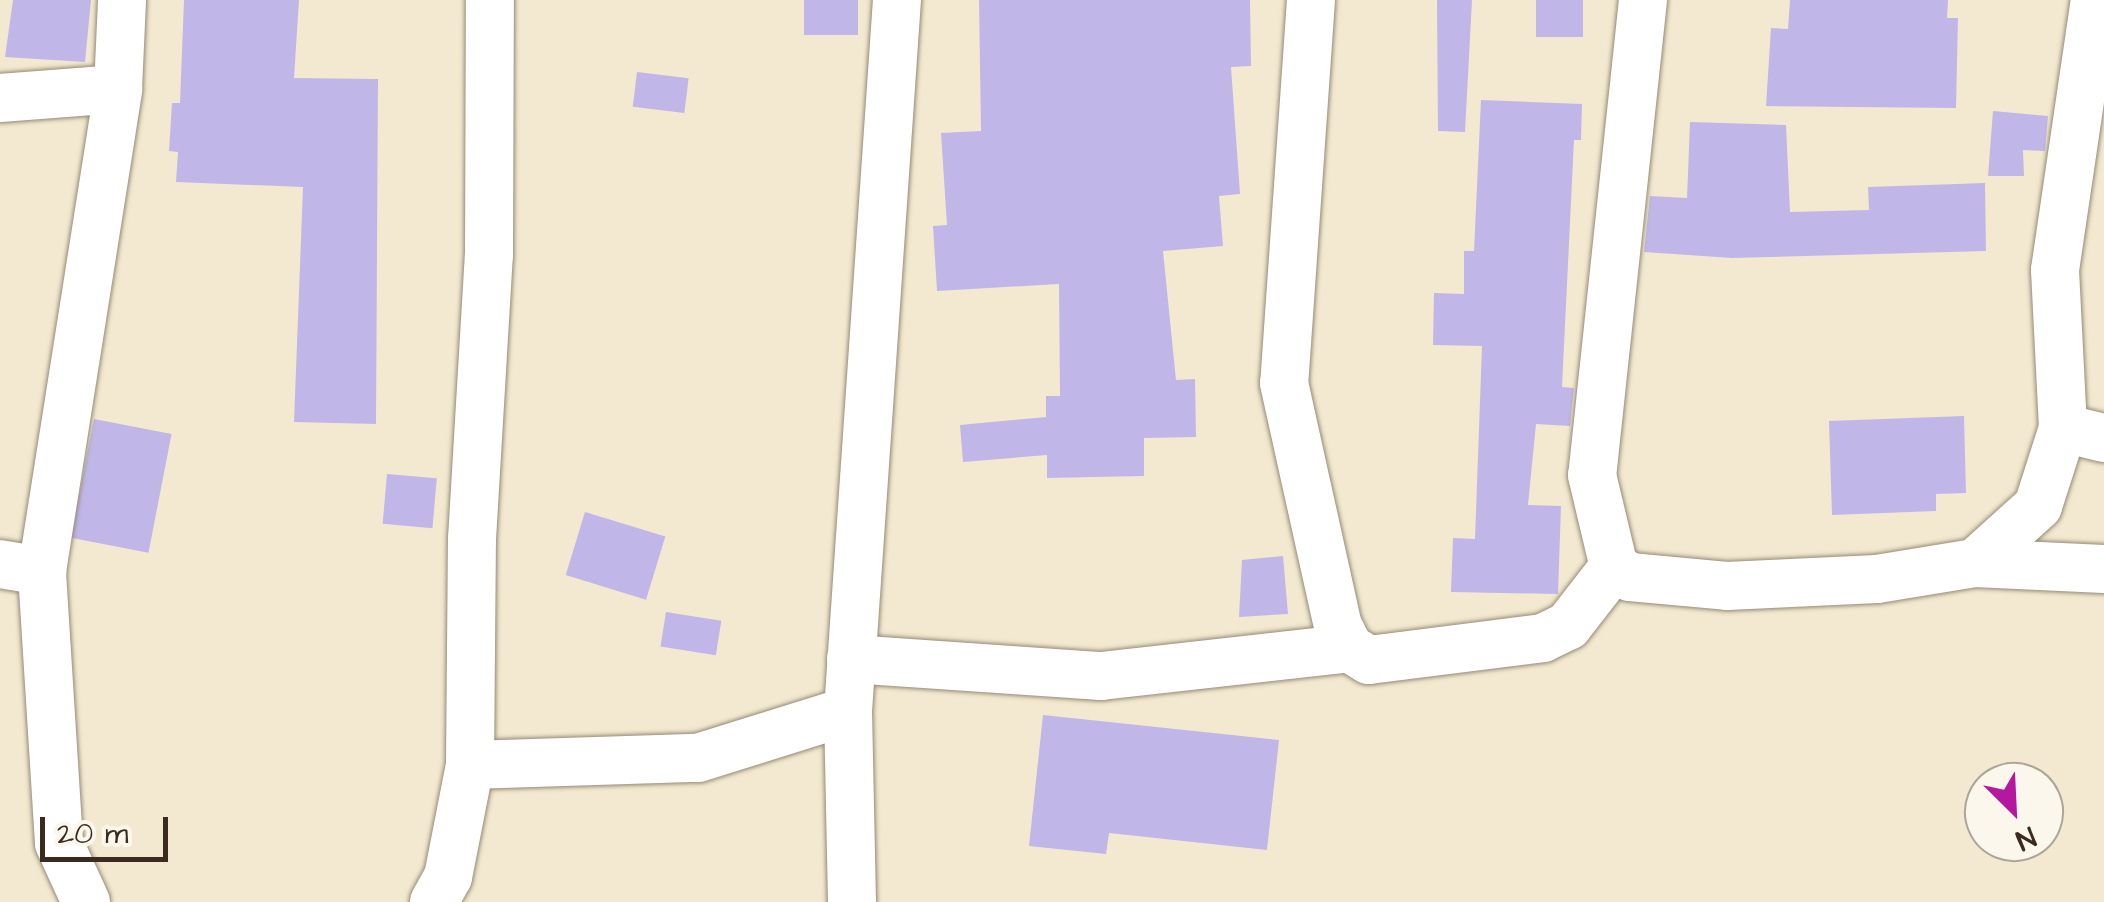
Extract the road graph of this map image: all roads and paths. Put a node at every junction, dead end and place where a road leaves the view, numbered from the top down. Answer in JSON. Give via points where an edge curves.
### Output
{"nodes":[{"id":1,"x":122,"y":0,"type":"edge"},
{"id":2,"x":490,"y":0,"type":"edge"},
{"id":3,"x":897,"y":0,"type":"edge"},
{"id":4,"x":1312,"y":0,"type":"edge"},
{"id":5,"x":1643,"y":0,"type":"edge"},
{"id":6,"x":2095,"y":0,"type":"edge"},
{"id":7,"x":118,"y":89,"type":"junction"},
{"id":8,"x":0,"y":98,"type":"edge"},
{"id":9,"x":2084,"y":433,"type":"edge"},
{"id":10,"x":1975,"y":564,"type":"junction"},
{"id":11,"x":1614,"y":567,"type":"junction"},
{"id":12,"x":21,"y":568,"type":"edge"},
{"id":13,"x":2104,"y":570,"type":"edge"},
{"id":14,"x":1349,"y":648,"type":"junction"},
{"id":15,"x":851,"y":659,"type":"junction"},
{"id":16,"x":848,"y":711,"type":"junction"},
{"id":17,"x":470,"y":764,"type":"junction"},
{"id":18,"x":86,"y":902,"type":"edge"},
{"id":19,"x":434,"y":902,"type":"edge"},
{"id":20,"x":852,"y":902,"type":"edge"}],
"edges":[{"from":1,"to":7,"type":"street"},
{"from":2,"to":17,"type":"street"},
{"from":3,"to":15,"type":"street"},
{"from":4,"to":14,"type":"street","via":[[1284,383],[1338,626]]},
{"from":5,"to":11,"type":"street","via":[[1592,474]]},
{"from":6,"to":9,"type":"street","via":[[2055,270]]},
{"from":7,"to":8,"type":"street"},
{"from":7,"to":12,"type":"street"},
{"from":9,"to":10,"type":"street","via":[[2038,506]]},
{"from":10,"to":11,"type":"street","via":[[1877,579],[1728,586],[1630,576]]},
{"from":10,"to":13,"type":"street"},
{"from":11,"to":14,"type":"street","via":[[1568,626],[1542,638],[1369,660]]},
{"from":12,"to":18,"type":"street","via":[[59,843]]},
{"from":14,"to":15,"type":"street","via":[[1101,676]]},
{"from":15,"to":16,"type":"street"},
{"from":16,"to":17,"type":"street","via":[[698,758]]},
{"from":16,"to":20,"type":"street"},
{"from":17,"to":19,"type":"street","via":[[448,877]]}]}
